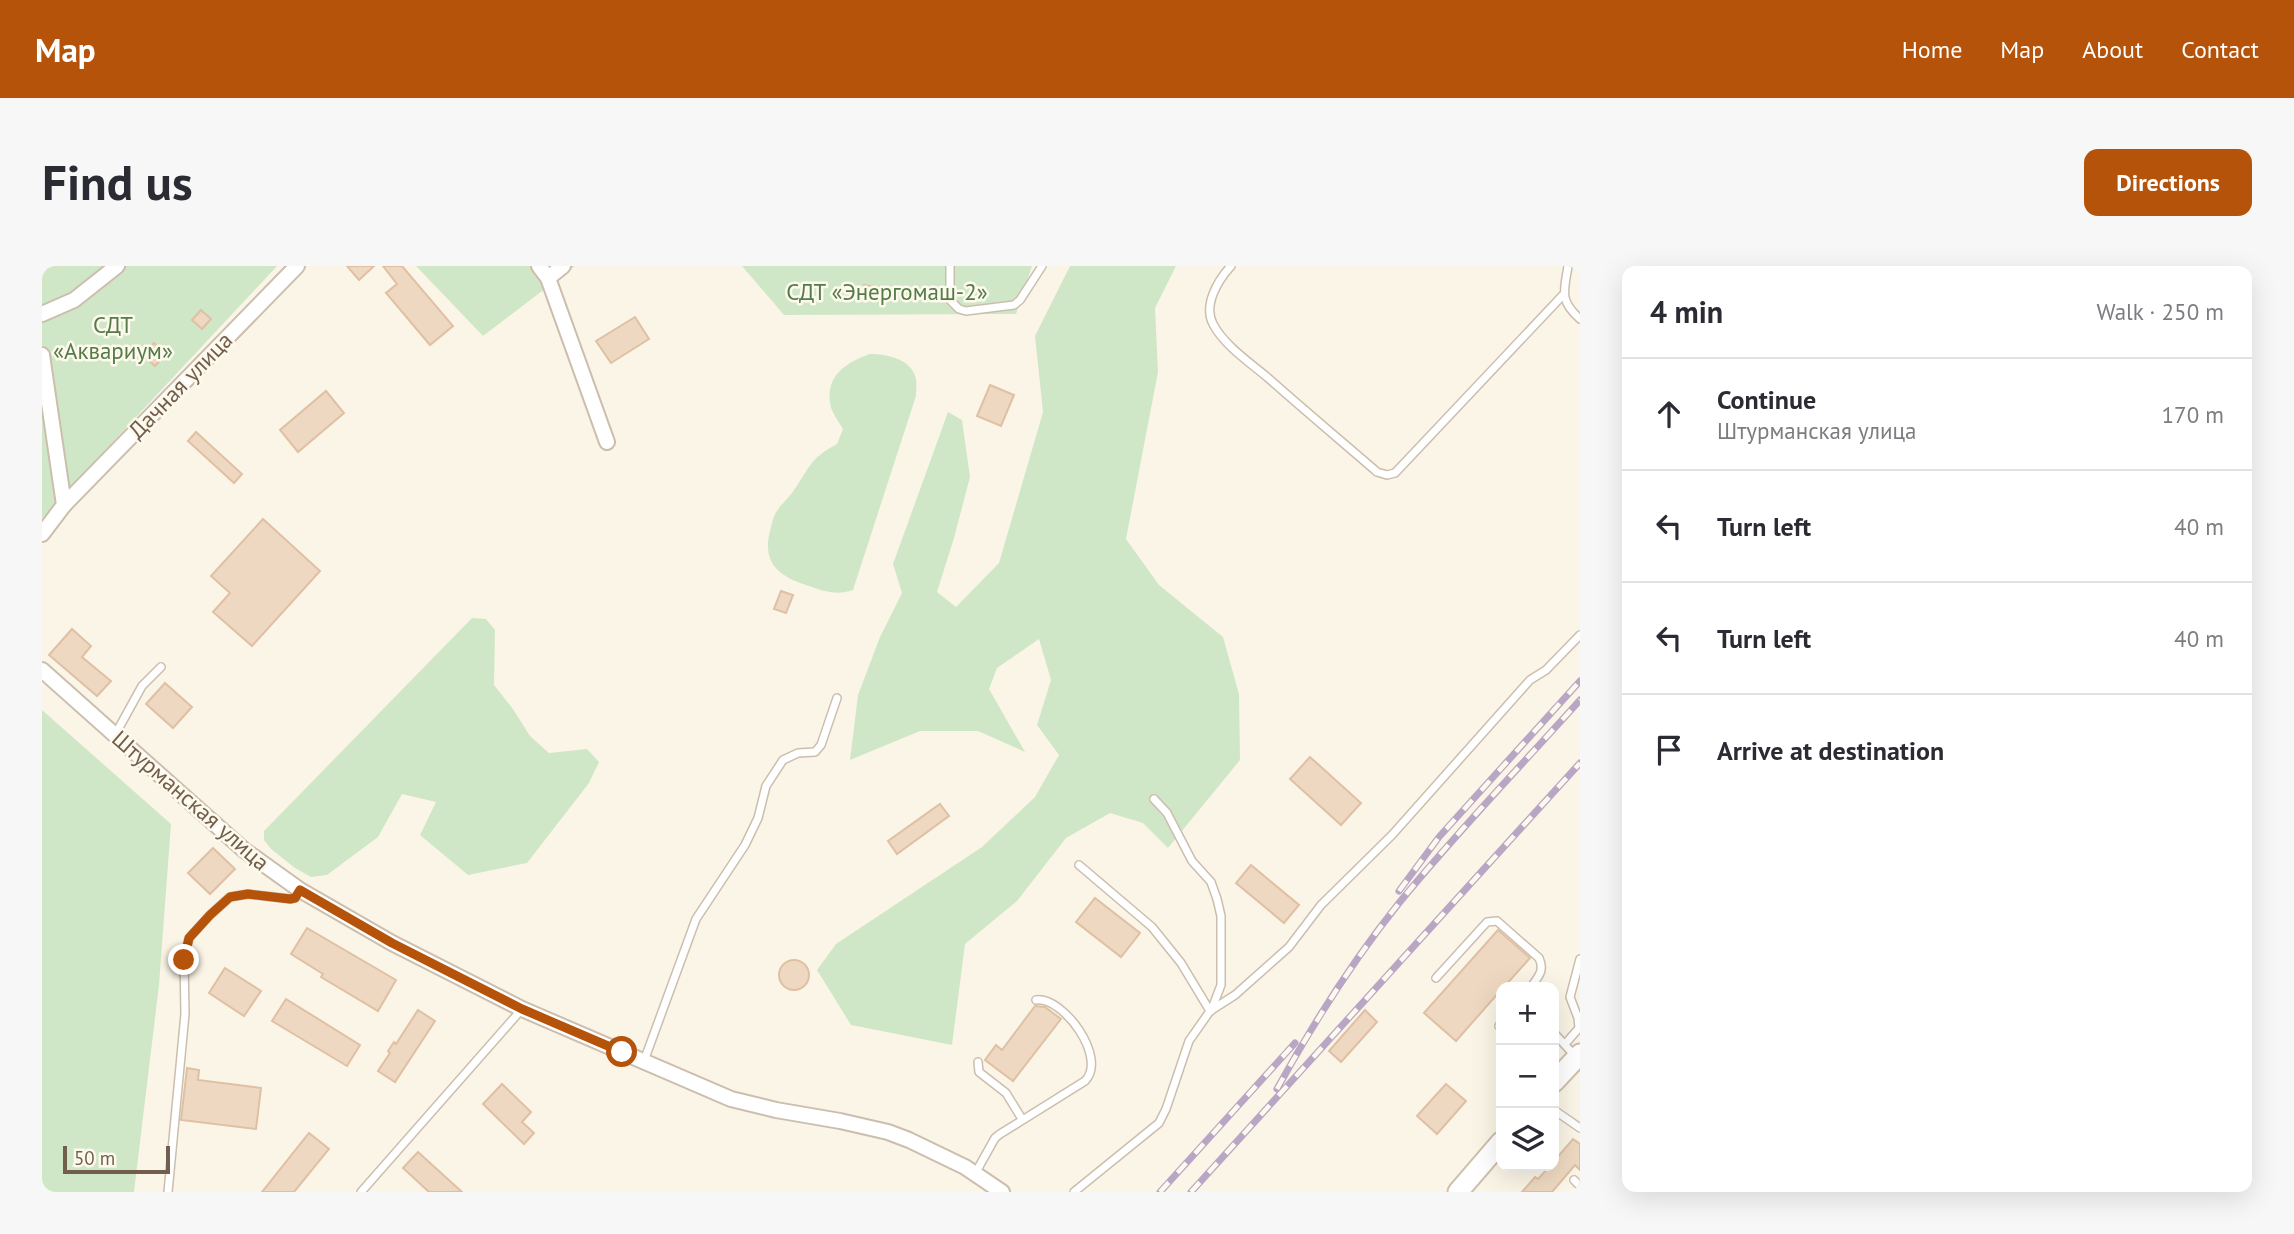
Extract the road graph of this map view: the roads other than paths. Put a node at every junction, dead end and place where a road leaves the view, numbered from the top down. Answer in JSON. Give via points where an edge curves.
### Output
{"nodes":[{"id":1,"x":117,"y":266,"type":"edge"},
{"id":2,"x":297,"y":266,"type":"edge"},
{"id":3,"x":539,"y":266,"type":"edge"},
{"id":4,"x":563,"y":266,"type":"edge"},
{"id":5,"x":950,"y":266,"type":"edge"},
{"id":6,"x":1042,"y":266,"type":"edge"},
{"id":7,"x":1231,"y":266,"type":"edge"},
{"id":8,"x":1568,"y":266,"type":"edge"},
{"id":9,"x":548,"y":278,"type":"junction"},
{"id":10,"x":1563,"y":295,"type":"junction"},
{"id":11,"x":42,"y":314,"type":"edge"},
{"id":12,"x":1580,"y":319,"type":"edge"},
{"id":13,"x":42,"y":355,"type":"edge"},
{"id":14,"x":607,"y":442,"type":"dead end"},
{"id":15,"x":64,"y":505,"type":"junction"},
{"id":16,"x":42,"y":534,"type":"edge"},
{"id":17,"x":1580,"y":635,"type":"edge"},
{"id":18,"x":161,"y":667,"type":"dead end"},
{"id":19,"x":42,"y":670,"type":"edge"},
{"id":20,"x":837,"y":698,"type":"dead end"},
{"id":21,"x":115,"y":735,"type":"junction"},
{"id":22,"x":1154,"y":799,"type":"dead end"},
{"id":23,"x":1079,"y":865,"type":"dead end"},
{"id":24,"x":300,"y":890,"type":"junction"},
{"id":25,"x":1580,"y":959,"type":"edge"},
{"id":26,"x":1436,"y":978,"type":"dead end"},
{"id":27,"x":1534,"y":982,"type":"edge"},
{"id":28,"x":1036,"y":1000,"type":"dead end"},
{"id":29,"x":522,"y":1009,"type":"junction"},
{"id":30,"x":1210,"y":1011,"type":"junction"},
{"id":31,"x":1559,"y":1038,"type":"edge"},
{"id":32,"x":1574,"y":1052,"type":"edge"},
{"id":33,"x":644,"y":1062,"type":"junction"},
{"id":34,"x":978,"y":1062,"type":"dead end"},
{"id":35,"x":1559,"y":1074,"type":"edge"},
{"id":36,"x":1559,"y":1113,"type":"edge"},
{"id":37,"x":1022,"y":1119,"type":"junction"},
{"id":38,"x":1578,"y":1123,"type":"edge"},
{"id":39,"x":1496,"y":1148,"type":"edge"},
{"id":40,"x":976,"y":1172,"type":"junction"},
{"id":41,"x":1574,"y":1180,"type":"dead end"},
{"id":42,"x":1580,"y":1186,"type":"edge"},
{"id":43,"x":1463,"y":1190,"type":"edge"},
{"id":44,"x":168,"y":1192,"type":"edge"},
{"id":45,"x":361,"y":1192,"type":"edge"},
{"id":46,"x":1002,"y":1192,"type":"edge"},
{"id":47,"x":1074,"y":1192,"type":"edge"}],
"edges":[{"from":1,"to":11,"type":"street","via":[[74,300]]},
{"from":2,"to":15,"type":"street","name":"Дачная улица"},
{"from":3,"to":9,"type":"street"},
{"from":4,"to":9,"type":"street"},
{"from":5,"to":6,"type":"lane","via":[[950,300],[966,311],[1014,305]]},
{"from":7,"to":10,"type":"lane","via":[[1222,276],[1210,313],[1219,333],[1377,472],[1387,475],[1395,473]]},
{"from":8,"to":10,"type":"lane"},
{"from":9,"to":14,"type":"street"},
{"from":10,"to":12,"type":"lane"},
{"from":13,"to":15,"type":"street"},
{"from":15,"to":16,"type":"street"},
{"from":17,"to":30,"type":"lane","via":[[1530,680],[1392,835],[1327,898],[1289,947]]},
{"from":18,"to":21,"type":"lane","via":[[142,686]]},
{"from":19,"to":21,"type":"street","name":"Штурманская улица"},
{"from":20,"to":33,"type":"lane","via":[[821,745],[815,752],[783,760],[766,786],[745,845],[696,919]]},
{"from":21,"to":24,"type":"street","name":"Штурманская улица","via":[[244,849]]},
{"from":22,"to":30,"type":"lane","via":[[1167,813],[1192,861],[1211,882],[1217,899],[1220,985]]},
{"from":23,"to":30,"type":"lane","via":[[1159,934]]},
{"from":24,"to":29,"type":"street","name":"Штурманская улица"},
{"from":24,"to":44,"type":"lane","via":[[290,899],[248,894],[230,897],[189,938]]},
{"from":25,"to":32,"type":"lane","via":[[1570,997],[1578,1018]]},
{"from":26,"to":27,"type":"lane","via":[[1487,922],[1497,921],[1539,958],[1541,972]]},
{"from":28,"to":37,"type":"lane","via":[[1047,1000],[1073,1021],[1089,1049],[1092,1070],[1085,1080]]},
{"from":29,"to":33,"type":"street","name":"Штурманская улица"},
{"from":29,"to":45,"type":"lane"},
{"from":30,"to":47,"type":"lane","via":[[1189,1041],[1159,1123]]},
{"from":31,"to":32,"type":"lane"},
{"from":32,"to":35,"type":"main road"},
{"from":33,"to":40,"type":"street","name":"Штурманская улица","via":[[731,1098],[888,1132]]},
{"from":34,"to":37,"type":"lane","via":[[979,1072],[1006,1093]]},
{"from":36,"to":38,"type":"lane"},
{"from":37,"to":40,"type":"lane","via":[[995,1138]]},
{"from":39,"to":43,"type":"main road"},
{"from":40,"to":46,"type":"street","name":"Штурманская улица"},
{"from":41,"to":42,"type":"lane"}]}
